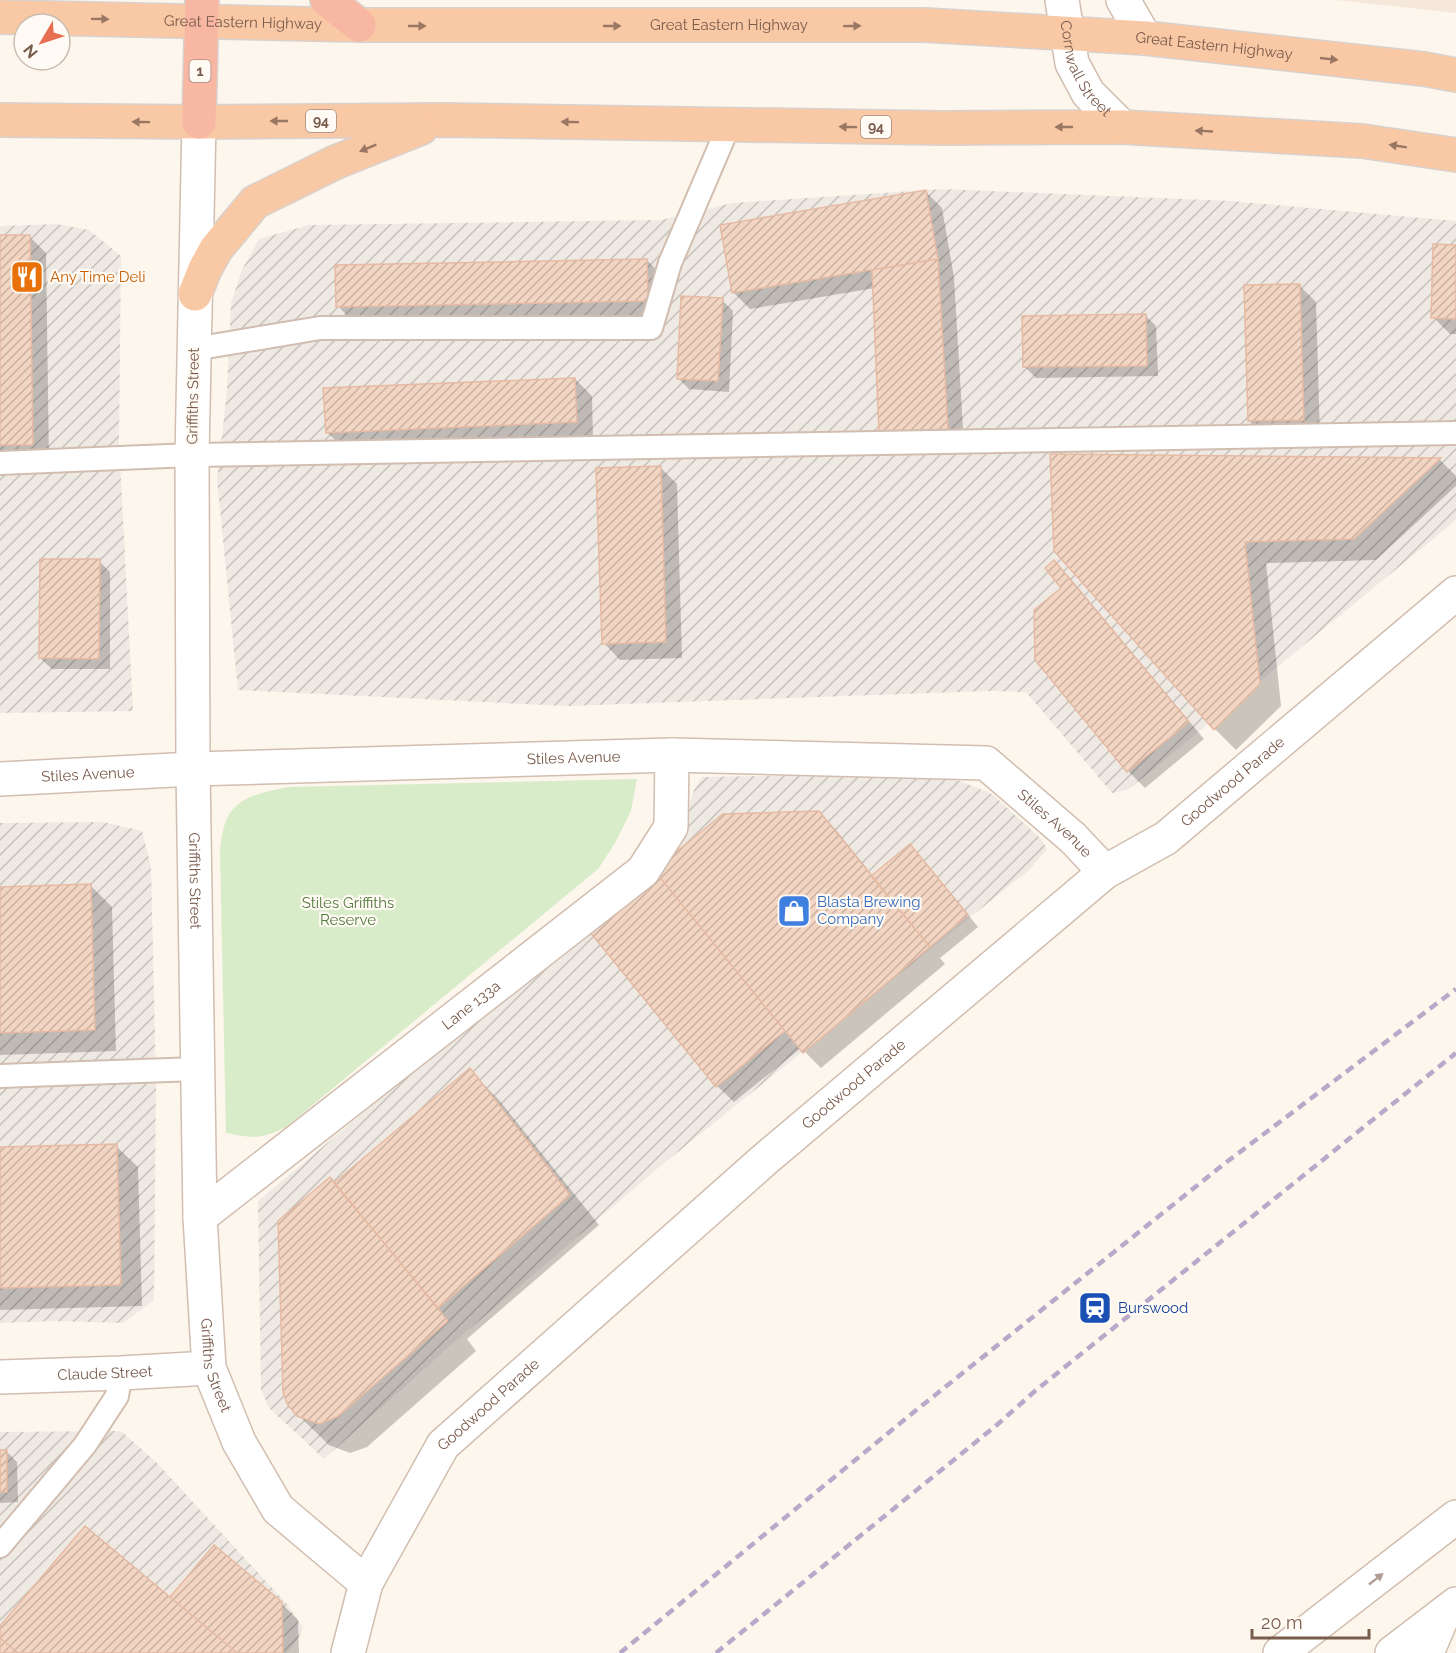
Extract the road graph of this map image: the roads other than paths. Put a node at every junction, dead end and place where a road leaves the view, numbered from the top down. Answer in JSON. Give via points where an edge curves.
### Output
{"nodes":[{"id":1,"x":327,"y":0,"type":"edge"},
{"id":2,"x":1062,"y":0,"type":"edge"},
{"id":3,"x":1123,"y":0,"type":"edge"},
{"id":4,"x":202,"y":10,"type":"edge"},
{"id":5,"x":0,"y":17,"type":"edge"},
{"id":6,"x":359,"y":26,"type":"junction"},
{"id":7,"x":1066,"y":34,"type":"junction"},
{"id":8,"x":1145,"y":38,"type":"junction"},
{"id":9,"x":1456,"y":75,"type":"edge"},
{"id":10,"x":0,"y":120,"type":"edge"},
{"id":11,"x":442,"y":120,"type":"junction"},
{"id":12,"x":199,"y":122,"type":"junction"},
{"id":13,"x":729,"y":125,"type":"junction"},
{"id":14,"x":1122,"y":127,"type":"junction"},
{"id":15,"x":1456,"y":155,"type":"edge"},
{"id":16,"x":195,"y":294,"type":"junction"},
{"id":17,"x":194,"y":349,"type":"junction"},
{"id":18,"x":1456,"y":433,"type":"edge"},
{"id":19,"x":192,"y":455,"type":"junction"},
{"id":20,"x":0,"y":463,"type":"edge"},
{"id":21,"x":1456,"y":593,"type":"edge"},
{"id":22,"x":672,"y":755,"type":"junction"},
{"id":23,"x":193,"y":769,"type":"junction"},
{"id":24,"x":0,"y":779,"type":"edge"},
{"id":25,"x":1105,"y":872,"type":"junction"},
{"id":26,"x":197,"y":1069,"type":"junction"},
{"id":27,"x":0,"y":1076,"type":"edge"},
{"id":28,"x":200,"y":1217,"type":"junction"},
{"id":29,"x":208,"y":1368,"type":"junction"},
{"id":30,"x":121,"y":1373,"type":"junction"},
{"id":31,"x":0,"y":1377,"type":"edge"},
{"id":32,"x":1456,"y":1517,"type":"edge"},
{"id":33,"x":0,"y":1546,"type":"edge"},
{"id":34,"x":366,"y":1584,"type":"junction"},
{"id":35,"x":1449,"y":1610,"type":"edge"},
{"id":36,"x":348,"y":1653,"type":"edge"},
{"id":37,"x":1280,"y":1653,"type":"edge"},
{"id":38,"x":1392,"y":1653,"type":"edge"},
{"id":39,"x":1427,"y":1653,"type":"edge"}],
"edges":[{"from":1,"to":6,"type":"highway"},
{"from":2,"to":7,"type":"street","name":"Cornwall Street"},
{"from":3,"to":8,"type":"street"},
{"from":5,"to":4,"type":"highway","name":"Great Eastern Highway","one_way":true},
{"from":4,"to":6,"type":"highway","name":"Great Eastern Highway"},
{"from":4,"to":12,"type":"highway","number":"1"},
{"from":6,"to":7,"type":"highway","name":"Great Eastern Highway","one_way":true,"via":[[925,25]]},
{"from":7,"to":8,"type":"highway","name":"Great Eastern Highway"},
{"from":7,"to":14,"type":"street","name":"Cornwall Street","via":[[1072,63],[1088,93]]},
{"from":8,"to":9,"type":"highway","name":"Great Eastern Highway","one_way":true},
{"from":12,"to":10,"type":"highway","number":"94","one_way":true},
{"from":11,"to":12,"type":"highway","number":"94","one_way":true},
{"from":13,"to":11,"type":"highway","number":"94","one_way":true},
{"from":11,"to":16,"type":"highway","one_way":true,"via":[[336,162],[255,202],[216,249]]},
{"from":12,"to":16,"type":"street","name":"Griffiths Street"},
{"from":14,"to":13,"type":"highway","number":"94","one_way":true},
{"from":13,"to":17,"type":"lane","via":[[670,263],[651,327],[320,327]]},
{"from":15,"to":14,"type":"highway","number":"94","one_way":true,"via":[[1362,141]]},
{"from":16,"to":17,"type":"street","name":"Griffiths Street"},
{"from":17,"to":19,"type":"street","name":"Griffiths Street"},
{"from":18,"to":19,"type":"lane"},
{"from":19,"to":20,"type":"lane"},
{"from":19,"to":23,"type":"street","name":"Griffiths Street"},
{"from":21,"to":25,"type":"street","name":"Goodwood Parade","via":[[1166,838]]},
{"from":22,"to":23,"type":"street","name":"Stiles Avenue"},
{"from":22,"to":25,"type":"street","name":"Stiles Avenue","via":[[986,763],[1073,837]]},
{"from":22,"to":28,"type":"street","name":"Lane 133a","via":[[671,826],[643,872]]},
{"from":23,"to":24,"type":"street","name":"Stiles Avenue"},
{"from":23,"to":26,"type":"street","name":"Griffiths Street"},
{"from":25,"to":34,"type":"street","name":"Goodwood Parade","via":[[763,1161],[443,1445]]},
{"from":26,"to":27,"type":"lane"},
{"from":26,"to":28,"type":"street","name":"Griffiths Street"},
{"from":28,"to":29,"type":"street","name":"Griffiths Street"},
{"from":29,"to":30,"type":"street","name":"Claude Street"},
{"from":29,"to":34,"type":"street","name":"Griffiths Street","via":[[239,1442],[278,1509]]},
{"from":30,"to":31,"type":"street","name":"Claude Street"},
{"from":30,"to":33,"type":"lane","via":[[117,1396],[85,1444]]},
{"from":37,"to":32,"type":"street","one_way":true},
{"from":34,"to":36,"type":"street","name":"Goodwood Parade"},
{"from":35,"to":38,"type":"street"},
{"from":35,"to":39,"type":"street"}]}
